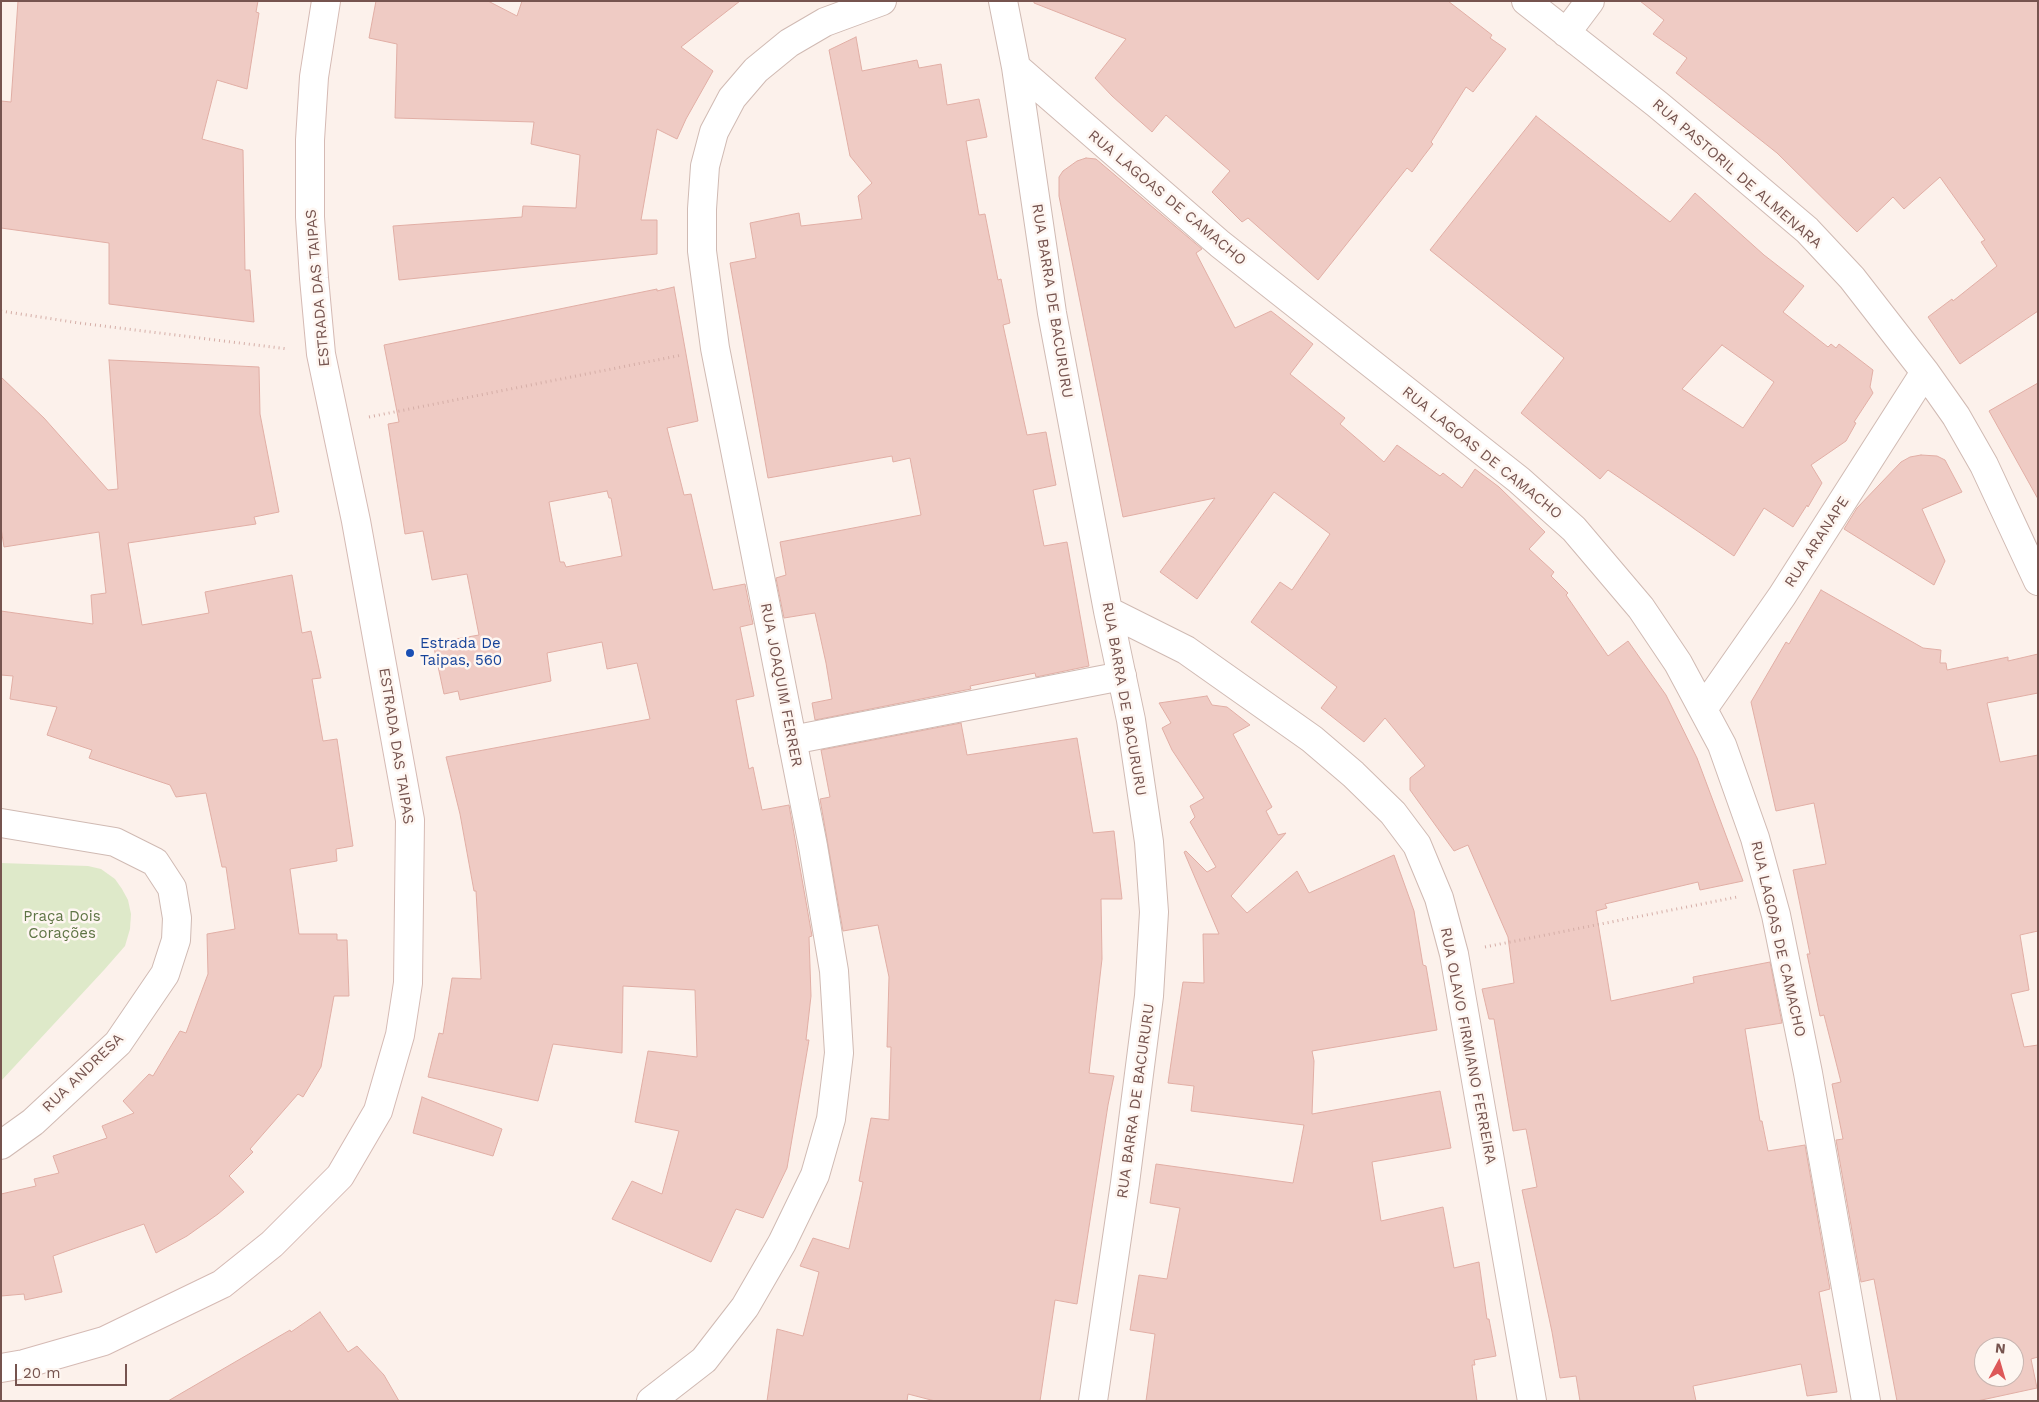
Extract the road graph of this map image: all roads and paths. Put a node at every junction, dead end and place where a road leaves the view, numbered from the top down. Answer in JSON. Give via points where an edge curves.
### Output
{"nodes":[{"id":1,"x":326,"y":1,"type":"edge"},
{"id":2,"x":882,"y":1,"type":"edge"},
{"id":3,"x":1003,"y":1,"type":"edge"},
{"id":4,"x":1526,"y":1,"type":"edge"},
{"id":5,"x":1590,"y":1,"type":"edge"},
{"id":6,"x":1566,"y":33,"type":"junction"},
{"id":7,"x":1016,"y":67,"type":"junction"},
{"id":8,"x":1,"y":310,"type":"edge"},
{"id":9,"x":715,"y":348,"type":"junction"},
{"id":10,"x":321,"y":354,"type":"junction"},
{"id":11,"x":1925,"y":372,"type":"junction"},
{"id":12,"x":369,"y":417,"type":"dead end"},
{"id":13,"x":2038,"y":581,"type":"edge"},
{"id":14,"x":1108,"y":611,"type":"junction"},
{"id":15,"x":1122,"y":676,"type":"junction"},
{"id":16,"x":1703,"y":709,"type":"junction"},
{"id":17,"x":792,"y":740,"type":"junction"},
{"id":18,"x":1,"y":823,"type":"edge"},
{"id":19,"x":1769,"y":890,"type":"junction"},
{"id":20,"x":1454,"y":954,"type":"junction"},
{"id":21,"x":1,"y":1145,"type":"edge"},
{"id":22,"x":1,"y":1368,"type":"edge"},
{"id":23,"x":651,"y":1401,"type":"edge"},
{"id":24,"x":1092,"y":1401,"type":"edge"},
{"id":25,"x":1532,"y":1401,"type":"edge"},
{"id":26,"x":1866,"y":1401,"type":"edge"}],
"edges":[{"from":1,"to":10,"type":"street","name":"ESTRADA DAS TAIPAS","via":[[314,77],[310,159],[310,217]]},
{"from":2,"to":9,"type":"street","name":"RUA JOAQUIM FERRER","via":[[825,22],[788,43],[756,70],[732,98],[714,132],[705,166],[702,251]]},
{"from":3,"to":7,"type":"street","name":"RUA BARRA DE BACURURU"},
{"from":4,"to":6,"type":"street","name":"RUA PASTORIL DE ALMENARA"},
{"from":5,"to":6,"type":"street"},
{"from":6,"to":11,"type":"street","name":"RUA PASTORIL DE ALMENARA","via":[[1657,104],[1807,230],[1852,278]]},
{"from":7,"to":14,"type":"street","name":"RUA BARRA DE BACURURU","via":[[1052,313]]},
{"from":7,"to":16,"type":"street","name":"RUA LAGOAS DE CAMACHO","via":[[1220,244],[1519,480],[1574,529],[1641,608],[1678,663]]},
{"from":8,"to":10,"type":"path"},
{"from":9,"to":12,"type":"path"},
{"from":9,"to":17,"type":"street","name":"RUA JOAQUIM FERRER"},
{"from":10,"to":22,"type":"street","name":"ESTRADA DAS TAIPAS","via":[[356,521],[410,820],[408,983],[400,1035],[378,1111],[340,1176],[272,1244],[222,1284],[104,1341]]},
{"from":11,"to":13,"type":"street","name":"RUA PASTORIL DE ALMENARA","via":[[1984,464]]},
{"from":11,"to":16,"type":"street","name":"RUA ARANAPE","via":[[1782,596]]},
{"from":14,"to":15,"type":"street","name":"RUA BARRA DE BACURURU"},
{"from":14,"to":20,"type":"street","name":"RUA OLAVO FIRMIANO FERREIRA","via":[[1186,650],[1280,716],[1353,774],[1393,813],[1418,845],[1439,898]]},
{"from":15,"to":17,"type":"street"},
{"from":15,"to":24,"type":"street","name":"RUA BARRA DE BACURURU","via":[[1149,842],[1154,912],[1149,996]]},
{"from":16,"to":19,"type":"street","name":"RUA LAGOAS DE CAMACHO","via":[[1726,755],[1756,838]]},
{"from":17,"to":23,"type":"street","name":"RUA JOAQUIM FERRER","via":[[834,971],[838,1053],[831,1119],[815,1175],[782,1243],[745,1307],[704,1360]]},
{"from":18,"to":21,"type":"street","name":"RUA ANDRESA","via":[[114,842],[155,862],[172,888],[176,940],[165,974],[118,1043],[33,1122]]},
{"from":19,"to":20,"type":"path"},
{"from":19,"to":26,"type":"street","name":"RUA LAGOAS DE CAMACHO","via":[[1808,1073]]},
{"from":20,"to":25,"type":"street","name":"RUA OLAVO FIRMIANO FERREIRA"}]}
